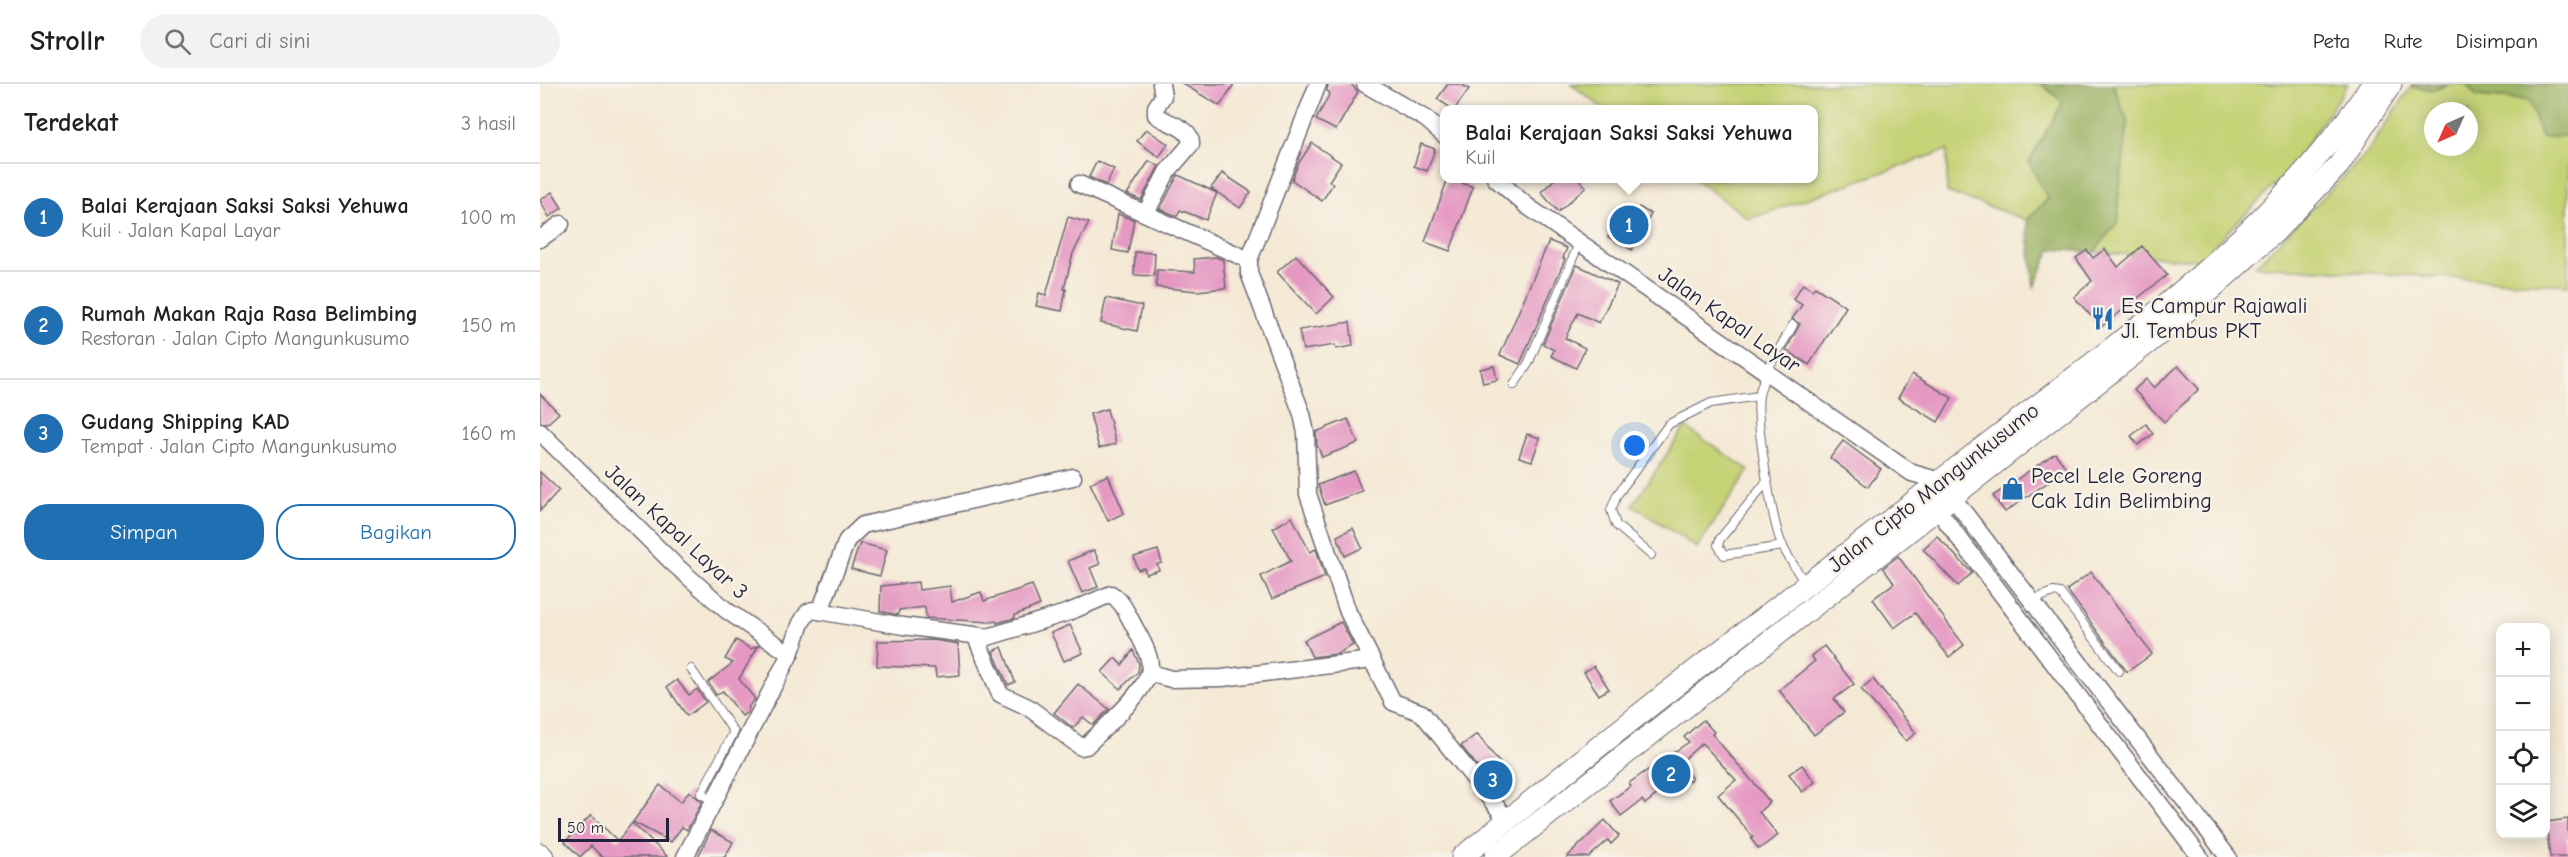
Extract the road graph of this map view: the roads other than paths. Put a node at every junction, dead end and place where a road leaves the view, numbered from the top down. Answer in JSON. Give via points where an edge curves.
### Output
{"nodes":[{"id":1,"x":1161,"y":84,"type":"edge"},
{"id":2,"x":1318,"y":84,"type":"edge"},
{"id":3,"x":2372,"y":84,"type":"edge"},
{"id":4,"x":2391,"y":84,"type":"edge"},
{"id":5,"x":1372,"y":86,"type":"edge"},
{"id":6,"x":1440,"y":131,"type":"edge"},
{"id":7,"x":1501,"y":183,"type":"edge"},
{"id":8,"x":1079,"y":184,"type":"dead end"},
{"id":9,"x":1146,"y":213,"type":"junction"},
{"id":10,"x":561,"y":224,"type":"dead end"},
{"id":11,"x":540,"y":238,"type":"edge"},
{"id":12,"x":1580,"y":241,"type":"junction"},
{"id":13,"x":1249,"y":260,"type":"junction"},
{"id":14,"x":1793,"y":325,"type":"dead end"},
{"id":15,"x":1766,"y":373,"type":"junction"},
{"id":16,"x":1514,"y":385,"type":"dead end"},
{"id":17,"x":1759,"y":396,"type":"junction"},
{"id":18,"x":540,"y":432,"type":"edge"},
{"id":19,"x":1073,"y":477,"type":"dead end"},
{"id":20,"x":1768,"y":480,"type":"junction"},
{"id":21,"x":1939,"y":494,"type":"junction"},
{"id":22,"x":1783,"y":546,"type":"junction"},
{"id":23,"x":1651,"y":555,"type":"dead end"},
{"id":24,"x":1806,"y":585,"type":"junction"},
{"id":25,"x":2033,"y":600,"type":"junction"},
{"id":26,"x":820,"y":611,"type":"junction"},
{"id":27,"x":975,"y":635,"type":"junction"},
{"id":28,"x":2073,"y":653,"type":"junction"},
{"id":29,"x":790,"y":654,"type":"junction"},
{"id":30,"x":1372,"y":660,"type":"junction"},
{"id":31,"x":2057,"y":666,"type":"junction"},
{"id":32,"x":691,"y":669,"type":"dead end"},
{"id":33,"x":2119,"y":670,"type":"dead end"},
{"id":34,"x":1150,"y":673,"type":"junction"},
{"id":35,"x":714,"y":801,"type":"junction"},
{"id":36,"x":1508,"y":821,"type":"junction"},
{"id":37,"x":685,"y":857,"type":"edge"},
{"id":38,"x":1462,"y":857,"type":"edge"},
{"id":39,"x":1495,"y":857,"type":"edge"},
{"id":40,"x":2200,"y":857,"type":"edge"},
{"id":41,"x":2228,"y":857,"type":"edge"}],
"edges":[{"from":1,"to":9,"type":"street","via":[[1163,96],[1156,115],[1192,138],[1167,171]]},
{"from":2,"to":13,"type":"street"},
{"from":3,"to":21,"type":"street","name":"Jalan Cipto Mangunkusumo","via":[[2320,153],[2251,230]]},
{"from":4,"to":21,"type":"street","name":"Jalan Cipto Mangunkusumo","via":[[2339,165],[2237,268],[2171,325]]},
{"from":5,"to":6,"type":"street"},
{"from":7,"to":12,"type":"street","name":"Jalan Kapal Layar","via":[[1527,206]]},
{"from":8,"to":9,"type":"street"},
{"from":9,"to":13,"type":"street"},
{"from":10,"to":11,"type":"street"},
{"from":12,"to":15,"type":"street","name":"Jalan Kapal Layar"},
{"from":12,"to":16,"type":"lane","via":[[1528,364]]},
{"from":13,"to":30,"type":"street","via":[[1249,273],[1302,414],[1308,494],[1348,612]]},
{"from":14,"to":15,"type":"lane"},
{"from":15,"to":17,"type":"lane"},
{"from":15,"to":21,"type":"street","name":"Jalan Kapal Layar"},
{"from":17,"to":20,"type":"lane","via":[[1758,421]]},
{"from":17,"to":23,"type":"lane","via":[[1711,403],[1669,424],[1617,495],[1611,510],[1616,525]]},
{"from":18,"to":29,"type":"street","name":"Jalan Kapal Layar 3","via":[[674,564],[726,610]]},
{"from":19,"to":26,"type":"street","via":[[863,525],[847,540]]},
{"from":20,"to":22,"type":"lane"},
{"from":20,"to":22,"type":"lane","via":[[1720,538],[1719,551],[1724,555]]},
{"from":21,"to":24,"type":"street","name":"Jalan Cipto Mangunkusumo"},
{"from":21,"to":25,"type":"street"},
{"from":21,"to":31,"type":"street"},
{"from":21,"to":39,"type":"street","name":"Jalan Cipto Mangunkusumo"},
{"from":22,"to":24,"type":"lane"},
{"from":24,"to":36,"type":"street","name":"Jalan Cipto Mangunkusumo"},
{"from":25,"to":28,"type":"street"},
{"from":25,"to":33,"type":"lane","via":[[2060,593]]},
{"from":26,"to":27,"type":"street"},
{"from":26,"to":29,"type":"street","via":[[808,612],[804,617]]},
{"from":27,"to":34,"type":"street","via":[[1000,635],[1111,594],[1122,603],[1144,645]]},
{"from":27,"to":34,"type":"street","via":[[1000,694],[1028,708],[1084,747],[1141,688]]},
{"from":28,"to":31,"type":"street"},
{"from":28,"to":41,"type":"street"},
{"from":29,"to":35,"type":"street"},
{"from":30,"to":34,"type":"street","via":[[1222,678],[1171,679]]},
{"from":30,"to":36,"type":"street","via":[[1393,702],[1422,713]]},
{"from":31,"to":40,"type":"street"},
{"from":32,"to":35,"type":"lane","via":[[734,732],[701,794]]},
{"from":35,"to":37,"type":"street"},
{"from":36,"to":38,"type":"street","name":"Jalan Cipto Mangunkusumo"}]}
